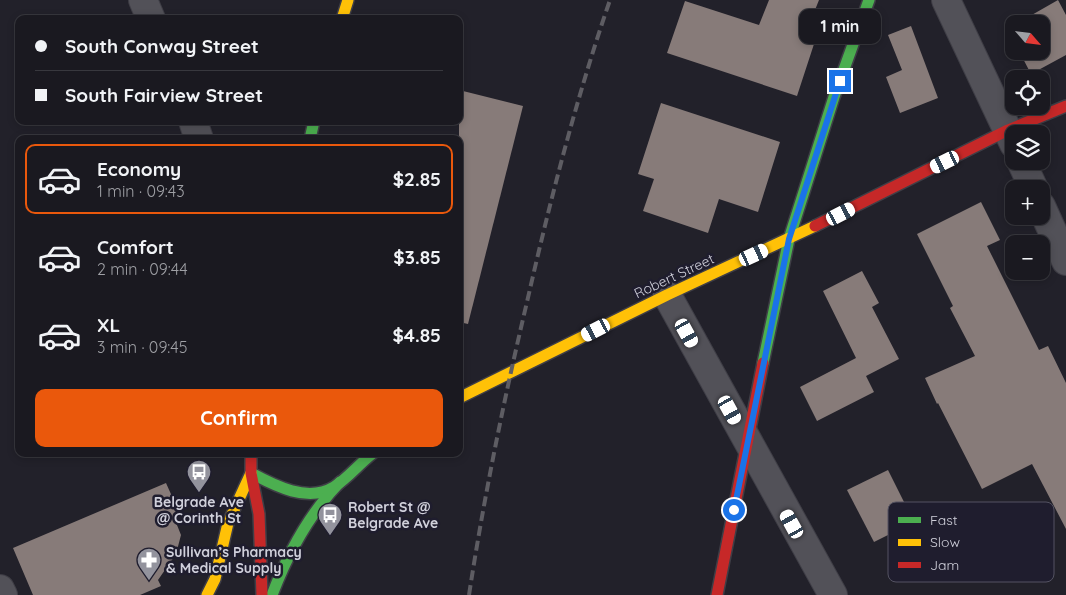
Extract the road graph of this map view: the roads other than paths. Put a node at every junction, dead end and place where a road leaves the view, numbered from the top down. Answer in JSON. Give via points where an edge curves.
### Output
{"nodes":[{"id":1,"x":143,"y":0,"type":"edge"},
{"id":2,"x":348,"y":0,"type":"edge"},
{"id":3,"x":868,"y":0,"type":"edge"},
{"id":4,"x":946,"y":0,"type":"edge"},
{"id":5,"x":149,"y":15,"type":"edge"},
{"id":6,"x":343,"y":15,"type":"edge"},
{"id":7,"x":1066,"y":106,"type":"edge"},
{"id":8,"x":1005,"y":125,"type":"edge"},
{"id":9,"x":1032,"y":125,"type":"edge"},
{"id":10,"x":1005,"y":140,"type":"edge"},
{"id":11,"x":1050,"y":225,"type":"edge"},
{"id":12,"x":789,"y":239,"type":"junction"},
{"id":13,"x":1066,"y":261,"type":"edge"},
{"id":14,"x":666,"y":295,"type":"junction"},
{"id":15,"x":463,"y":396,"type":"edge"},
{"id":16,"x":747,"y":441,"type":"junction"},
{"id":17,"x":251,"y":457,"type":"edge"},
{"id":18,"x":369,"y":457,"type":"edge"},
{"id":19,"x":251,"y":474,"type":"junction"},
{"id":20,"x":340,"y":482,"type":"junction"},
{"id":21,"x":0,"y":589,"type":"edge"},
{"id":22,"x":2,"y":595,"type":"edge"},
{"id":23,"x":207,"y":595,"type":"edge"},
{"id":24,"x":262,"y":595,"type":"edge"},
{"id":25,"x":272,"y":595,"type":"edge"},
{"id":26,"x":718,"y":595,"type":"edge"},
{"id":27,"x":833,"y":595,"type":"edge"}],
"edges":[{"from":1,"to":5,"type":"street"},
{"from":2,"to":6,"type":"street"},
{"from":3,"to":12,"type":"street"},
{"from":4,"to":8,"type":"street"},
{"from":7,"to":9,"type":"street","name":"Robert Street"},
{"from":10,"to":12,"type":"street","name":"Robert Street"},
{"from":11,"to":13,"type":"street"},
{"from":12,"to":14,"type":"street","name":"Robert Street"},
{"from":12,"to":16,"type":"street"},
{"from":14,"to":15,"type":"street","name":"Robert Street"},
{"from":14,"to":16,"type":"street"},
{"from":16,"to":26,"type":"street"},
{"from":16,"to":27,"type":"street"},
{"from":17,"to":19,"type":"street"},
{"from":18,"to":20,"type":"street"},
{"from":19,"to":20,"type":"street","via":[[301,492],[321,492]]},
{"from":19,"to":23,"type":"street","via":[[228,523],[215,579]]},
{"from":19,"to":24,"type":"street","via":[[259,514]]},
{"from":20,"to":25,"type":"street","via":[[304,528]]},
{"from":21,"to":22,"type":"street"}]}
